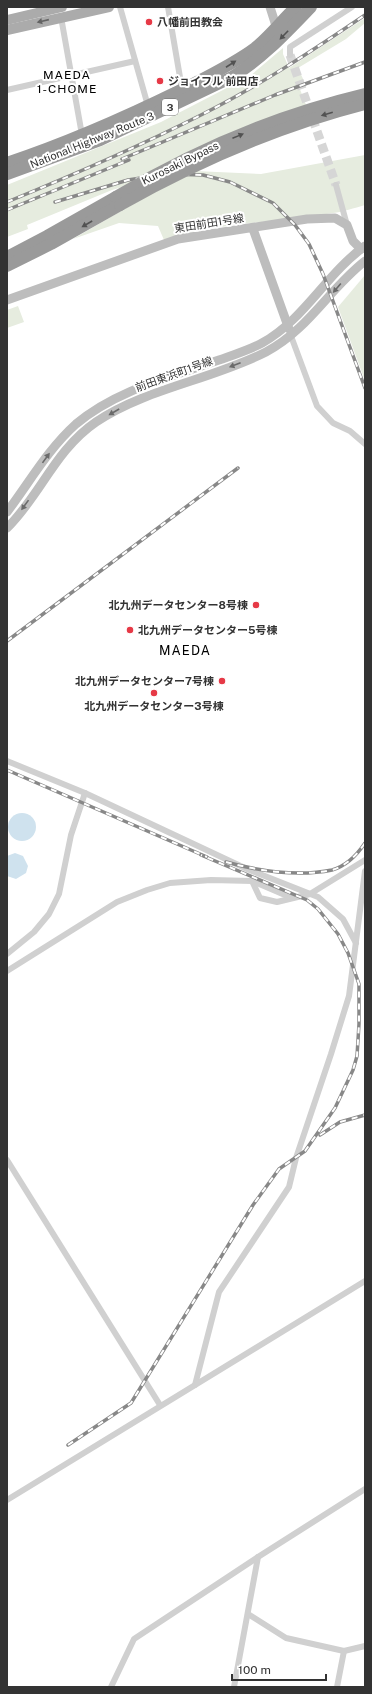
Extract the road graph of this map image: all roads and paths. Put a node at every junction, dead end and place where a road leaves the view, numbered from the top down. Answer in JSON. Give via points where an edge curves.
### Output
{"nodes":[{"id":1,"x":109,"y":7,"type":"edge"},
{"id":2,"x":120,"y":7,"type":"edge"},
{"id":3,"x":168,"y":7,"type":"edge"},
{"id":4,"x":270,"y":7,"type":"edge"},
{"id":5,"x":296,"y":7,"type":"edge"},
{"id":6,"x":311,"y":7,"type":"edge"},
{"id":7,"x":352,"y":7,"type":"edge"},
{"id":8,"x":75,"y":10,"type":"edge"},
{"id":9,"x":61,"y":12,"type":"edge"},
{"id":10,"x":7,"y":20,"type":"edge"},
{"id":11,"x":276,"y":26,"type":"junction"},
{"id":12,"x":7,"y":30,"type":"edge"},
{"id":13,"x":290,"y":55,"type":"dead end"},
{"id":14,"x":135,"y":61,"type":"junction"},
{"id":15,"x":71,"y":76,"type":"junction"},
{"id":16,"x":182,"y":89,"type":"junction"},
{"id":17,"x":7,"y":90,"type":"edge"},
{"id":18,"x":365,"y":94,"type":"edge"},
{"id":19,"x":365,"y":104,"type":"edge"},
{"id":20,"x":148,"y":106,"type":"junction"},
{"id":21,"x":82,"y":135,"type":"junction"},
{"id":22,"x":7,"y":163,"type":"edge"},
{"id":23,"x":7,"y":174,"type":"edge"},
{"id":24,"x":336,"y":185,"type":"tunnel mouth"},
{"id":25,"x":118,"y":201,"type":"junction"},
{"id":26,"x":347,"y":225,"type":"junction"},
{"id":27,"x":253,"y":229,"type":"junction"},
{"id":28,"x":363,"y":247,"type":"edge"},
{"id":29,"x":7,"y":256,"type":"edge"},
{"id":30,"x":365,"y":261,"type":"edge"},
{"id":31,"x":7,"y":266,"type":"edge"},
{"id":32,"x":7,"y":300,"type":"edge"},
{"id":33,"x":288,"y":325,"type":"junction"},
{"id":34,"x":291,"y":336,"type":"junction"},
{"id":35,"x":365,"y":444,"type":"edge"},
{"id":36,"x":7,"y":512,"type":"edge"},
{"id":37,"x":7,"y":528,"type":"edge"},
{"id":38,"x":7,"y":761,"type":"edge"},
{"id":39,"x":84,"y":793,"type":"junction"},
{"id":40,"x":365,"y":860,"type":"edge"},
{"id":41,"x":365,"y":871,"type":"edge"},
{"id":42,"x":252,"y":881,"type":"junction"},
{"id":43,"x":310,"y":894,"type":"junction"},
{"id":44,"x":292,"y":898,"type":"junction"},
{"id":45,"x":356,"y":943,"type":"junction"},
{"id":46,"x":7,"y":954,"type":"edge"},
{"id":47,"x":7,"y":971,"type":"edge"},
{"id":48,"x":7,"y":1160,"type":"edge"},
{"id":49,"x":365,"y":1281,"type":"edge"},
{"id":50,"x":195,"y":1385,"type":"junction"},
{"id":51,"x":160,"y":1405,"type":"junction"},
{"id":52,"x":365,"y":1489,"type":"edge"},
{"id":53,"x":7,"y":1500,"type":"edge"},
{"id":54,"x":258,"y":1557,"type":"junction"},
{"id":55,"x":248,"y":1614,"type":"junction"},
{"id":56,"x":365,"y":1646,"type":"edge"},
{"id":57,"x":344,"y":1651,"type":"junction"},
{"id":58,"x":111,"y":1687,"type":"edge"},
{"id":59,"x":234,"y":1687,"type":"edge"},
{"id":60,"x":338,"y":1687,"type":"edge"}],
"edges":[{"from":1,"to":8,"type":"main road"},
{"from":2,"to":14,"type":"street"},
{"from":3,"to":16,"type":"street"},
{"from":4,"to":11,"type":"street"},
{"from":5,"to":11,"type":"highway","name":"National Highway Route 3","number":"3"},
{"from":6,"to":23,"type":"highway","name":"National Highway Route 3","number":"3","one_way":true,"via":[[271,48],[232,77],[100,140]]},
{"from":7,"to":13,"type":"street","via":[[290,46]]},
{"from":8,"to":9,"type":"main road"},
{"from":9,"to":10,"type":"main road"},
{"from":9,"to":12,"type":"main road","one_way":true},
{"from":9,"to":15,"type":"street"},
{"from":16,"to":11,"type":"highway","name":"National Highway Route 3","number":"3","one_way":true,"via":[[230,65],[256,47]]},
{"from":14,"to":15,"type":"street"},
{"from":14,"to":20,"type":"street"},
{"from":15,"to":17,"type":"street"},
{"from":15,"to":21,"type":"street"},
{"from":16,"to":20,"type":"highway","name":"National Highway Route 3","number":"3"},
{"from":25,"to":18,"type":"highway","name":"Kurosaki Bypass","one_way":true,"bridge":true,"via":[[163,170],[226,140],[302,112]]},
{"from":19,"to":25,"type":"highway","name":"Kurosaki Bypass","one_way":true,"bridge":true,"via":[[259,137]]},
{"from":20,"to":21,"type":"highway","name":"National Highway Route 3","number":"3"},
{"from":21,"to":22,"type":"highway","name":"National Highway Route 3","number":"3"},
{"from":24,"to":26,"type":"street"},
{"from":25,"to":29,"type":"highway","name":"Kurosaki Bypass"},
{"from":25,"to":31,"type":"highway","name":"Kurosaki Bypass","one_way":true,"via":[[51,244]]},
{"from":26,"to":27,"type":"street","name":"東田前田1号線","via":[[335,218],[307,219]]},
{"from":26,"to":28,"type":"street","via":[[353,241]]},
{"from":27,"to":32,"type":"street","name":"東田前田1号線","via":[[178,239]]},
{"from":27,"to":33,"type":"street"},
{"from":28,"to":33,"type":"street","name":"前田東浜町1号線"},
{"from":30,"to":34,"type":"street","name":"前田東浜町1号線","one_way":true,"via":[[350,272],[317,311]]},
{"from":33,"to":34,"type":"street"},
{"from":36,"to":33,"type":"street","name":"前田東浜町1号線","one_way":true,"via":[[61,439],[96,410],[130,392],[261,344]]},
{"from":34,"to":35,"type":"street","via":[[316,406],[333,423],[350,431]]},
{"from":34,"to":37,"type":"street","name":"前田東浜町1号線","one_way":true,"via":[[265,352],[127,405],[95,423],[68,446]]},
{"from":38,"to":39,"type":"street"},
{"from":39,"to":43,"type":"street","via":[[247,869]]},
{"from":39,"to":46,"type":"street","via":[[71,835],[56,901],[34,932]]},
{"from":40,"to":43,"type":"street"},
{"from":41,"to":45,"type":"street"},
{"from":42,"to":44,"type":"street"},
{"from":42,"to":44,"type":"street","via":[[260,898],[277,902]]},
{"from":42,"to":47,"type":"street","via":[[170,883],[147,890],[117,902]]},
{"from":43,"to":44,"type":"street"},
{"from":43,"to":45,"type":"street","via":[[318,897],[343,919]]},
{"from":45,"to":50,"type":"street","via":[[349,996],[288,1187],[219,1292]]},
{"from":48,"to":51,"type":"street"},
{"from":49,"to":50,"type":"street"},
{"from":50,"to":51,"type":"street"},
{"from":51,"to":53,"type":"street"},
{"from":52,"to":54,"type":"street"},
{"from":54,"to":55,"type":"street"},
{"from":54,"to":58,"type":"street","via":[[134,1640]]},
{"from":55,"to":57,"type":"street","via":[[286,1638]]},
{"from":55,"to":59,"type":"street"},
{"from":56,"to":57,"type":"street"},
{"from":57,"to":60,"type":"street"}]}
